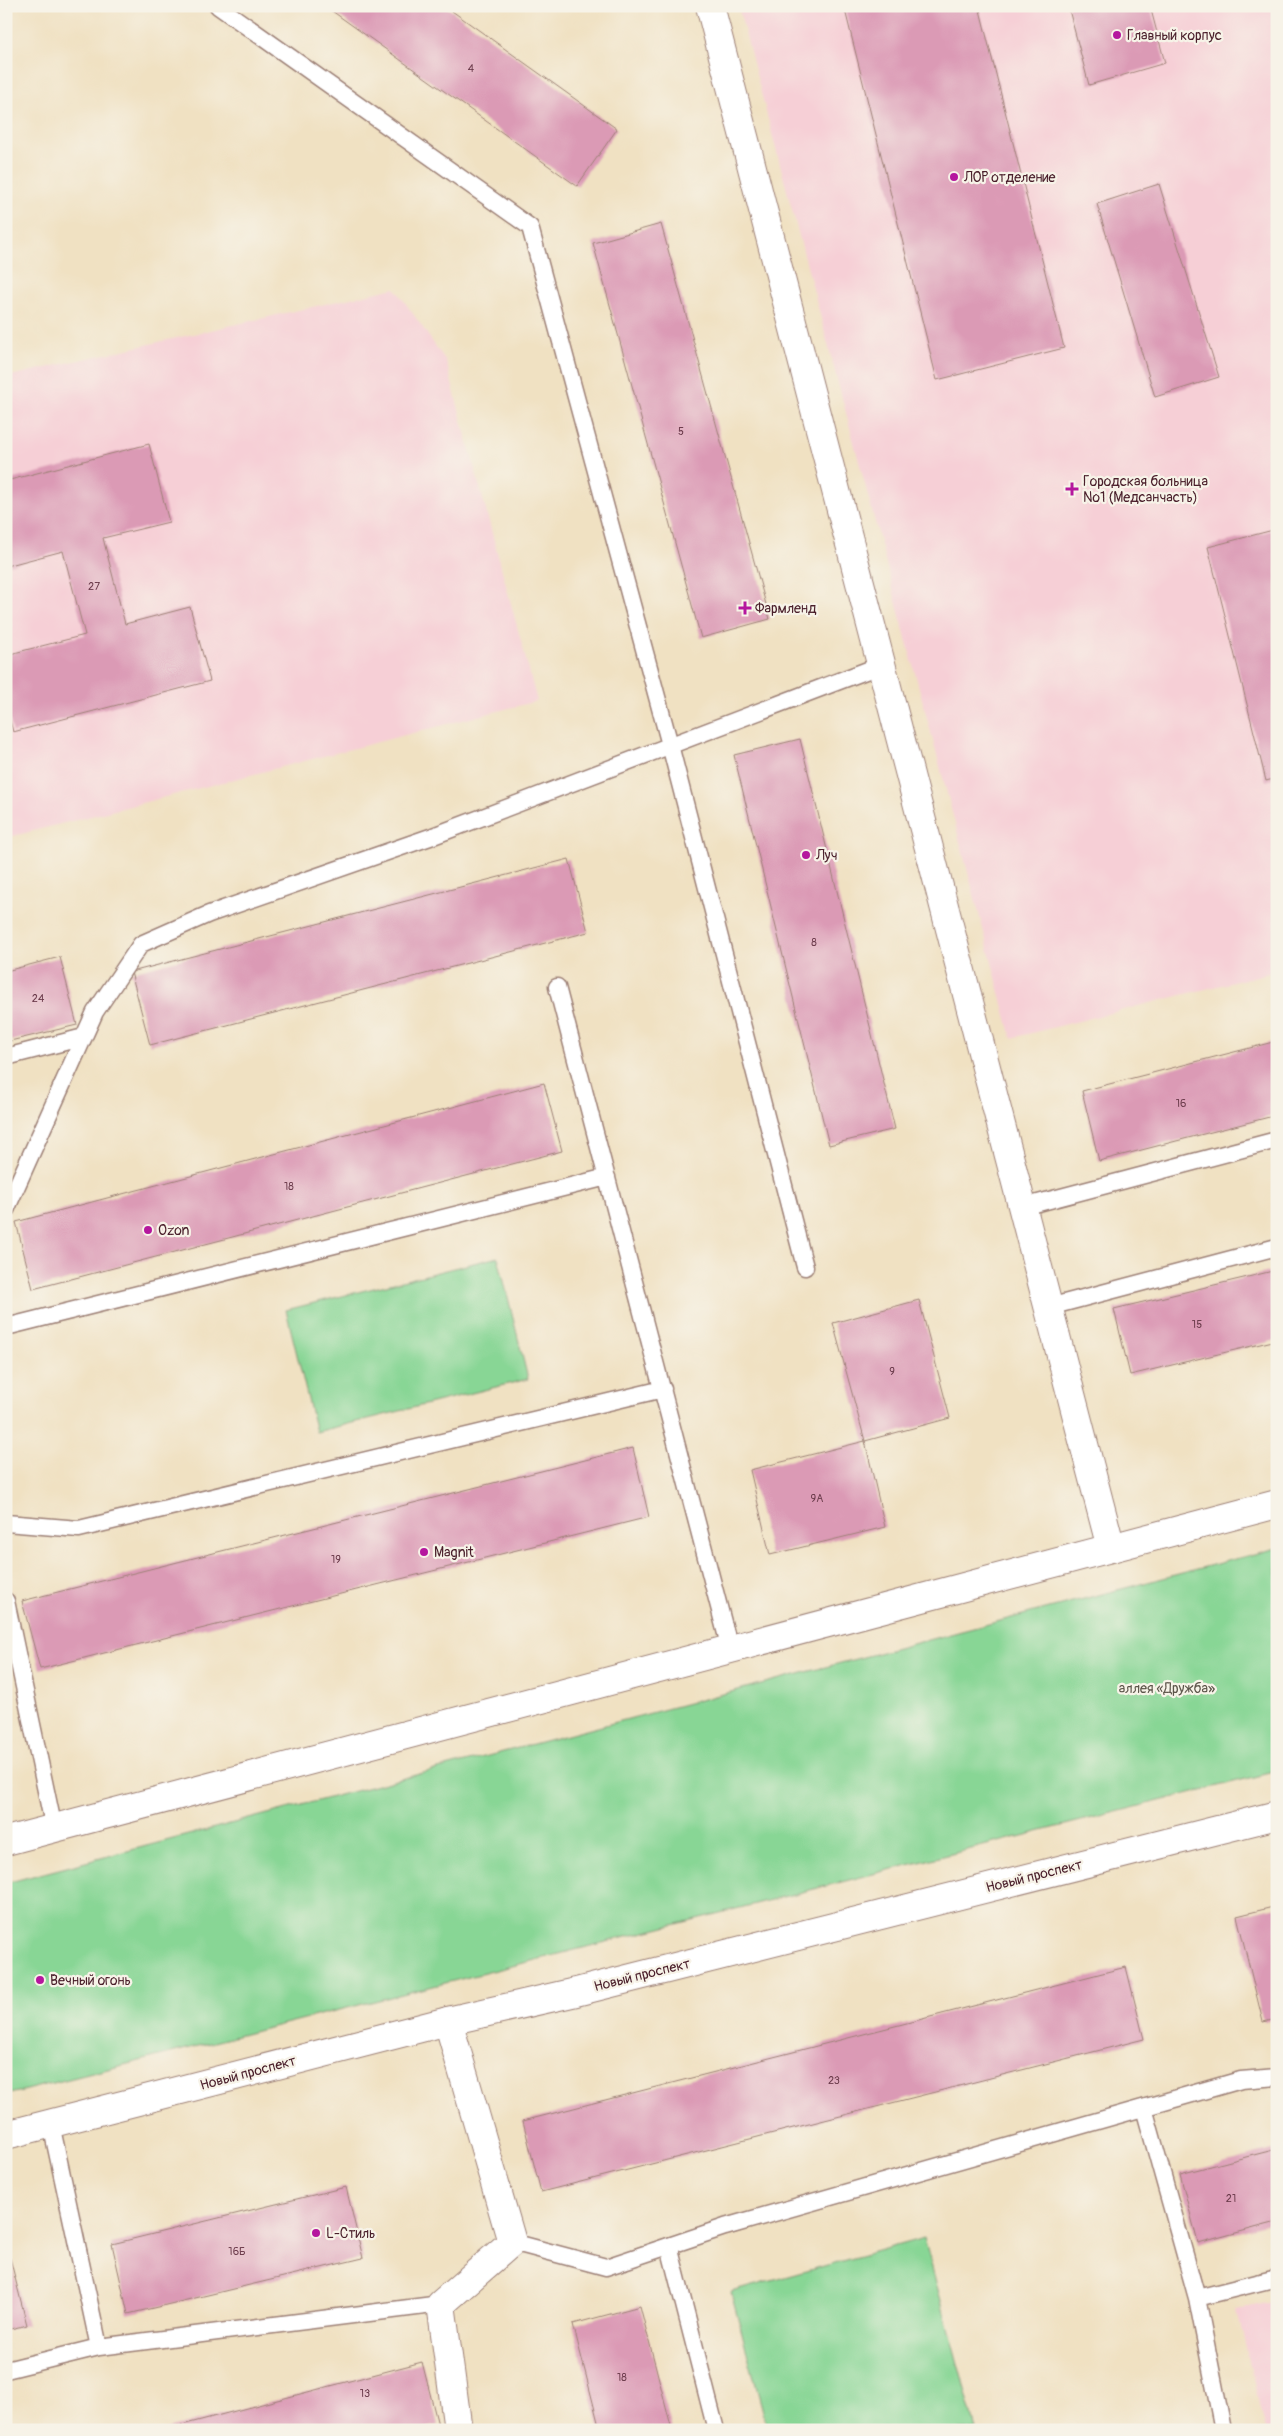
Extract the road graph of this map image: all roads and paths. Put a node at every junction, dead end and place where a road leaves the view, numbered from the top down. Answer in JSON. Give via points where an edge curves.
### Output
{"nodes":[{"id":1,"x":218,"y":6,"type":"edge"},
{"id":2,"x":710,"y":6,"type":"edge"},
{"id":3,"x":881,"y":664,"type":"junction"},
{"id":4,"x":670,"y":745,"type":"junction"},
{"id":5,"x":558,"y":987,"type":"dead end"},
{"id":6,"x":84,"y":1037,"type":"junction"},
{"id":7,"x":6,"y":1057,"type":"edge"},
{"id":8,"x":1277,"y":1140,"type":"edge"},
{"id":9,"x":607,"y":1177,"type":"junction"},
{"id":10,"x":1022,"y":1207,"type":"junction"},
{"id":11,"x":6,"y":1210,"type":"edge"},
{"id":12,"x":1277,"y":1247,"type":"edge"},
{"id":13,"x":805,"y":1267,"type":"dead end"},
{"id":14,"x":1049,"y":1307,"type":"junction"},
{"id":15,"x":6,"y":1326,"type":"edge"},
{"id":16,"x":663,"y":1389,"type":"junction"},
{"id":17,"x":1277,"y":1504,"type":"edge"},
{"id":18,"x":6,"y":1523,"type":"edge"},
{"id":19,"x":1111,"y":1548,"type":"junction"},
{"id":20,"x":6,"y":1601,"type":"edge"},
{"id":21,"x":730,"y":1649,"type":"junction"},
{"id":22,"x":1277,"y":1815,"type":"edge"},
{"id":23,"x":54,"y":1829,"type":"junction"},
{"id":24,"x":6,"y":1841,"type":"edge"},
{"id":25,"x":448,"y":2021,"type":"junction"},
{"id":26,"x":1277,"y":2077,"type":"edge"},
{"id":27,"x":1144,"y":2108,"type":"junction"},
{"id":28,"x":51,"y":2124,"type":"junction"},
{"id":29,"x":6,"y":2135,"type":"edge"},
{"id":30,"x":512,"y":2242,"type":"junction"},
{"id":31,"x":670,"y":2246,"type":"junction"},
{"id":32,"x":1277,"y":2278,"type":"edge"},
{"id":33,"x":1197,"y":2298,"type":"junction"},
{"id":34,"x":441,"y":2304,"type":"junction"},
{"id":35,"x":99,"y":2347,"type":"junction"},
{"id":36,"x":6,"y":2370,"type":"edge"},
{"id":37,"x":458,"y":2430,"type":"edge"},
{"id":38,"x":716,"y":2430,"type":"edge"},
{"id":39,"x":1223,"y":2430,"type":"edge"}],
"edges":[{"from":1,"to":4,"type":"lane","via":[[530,227]]},
{"from":2,"to":3,"type":"street"},
{"from":3,"to":4,"type":"lane"},
{"from":3,"to":10,"type":"street"},
{"from":4,"to":6,"type":"lane","via":[[433,836],[209,914],[141,944],[95,1012]]},
{"from":4,"to":13,"type":"lane"},
{"from":5,"to":9,"type":"lane"},
{"from":6,"to":7,"type":"lane"},
{"from":6,"to":11,"type":"lane"},
{"from":8,"to":10,"type":"lane"},
{"from":9,"to":15,"type":"lane"},
{"from":9,"to":16,"type":"lane"},
{"from":10,"to":14,"type":"street"},
{"from":12,"to":14,"type":"lane"},
{"from":14,"to":19,"type":"street"},
{"from":16,"to":18,"type":"lane","via":[[79,1529]]},
{"from":16,"to":21,"type":"lane"},
{"from":17,"to":19,"type":"street"},
{"from":19,"to":21,"type":"street"},
{"from":20,"to":23,"type":"lane"},
{"from":21,"to":23,"type":"street"},
{"from":22,"to":25,"type":"street","name":"Новый проспект","via":[[576,1992]]},
{"from":23,"to":24,"type":"street"},
{"from":25,"to":28,"type":"street","name":"Новый проспект"},
{"from":25,"to":30,"type":"street"},
{"from":26,"to":27,"type":"lane","via":[[1241,2080]]},
{"from":27,"to":31,"type":"lane","via":[[725,2227]]},
{"from":27,"to":33,"type":"lane"},
{"from":28,"to":29,"type":"street","name":"Новый проспект"},
{"from":28,"to":35,"type":"lane"},
{"from":30,"to":31,"type":"lane","via":[[606,2266]]},
{"from":30,"to":34,"type":"street"},
{"from":31,"to":38,"type":"lane"},
{"from":32,"to":33,"type":"lane"},
{"from":33,"to":39,"type":"lane"},
{"from":34,"to":35,"type":"lane"},
{"from":34,"to":37,"type":"street"},
{"from":35,"to":36,"type":"lane"}]}
